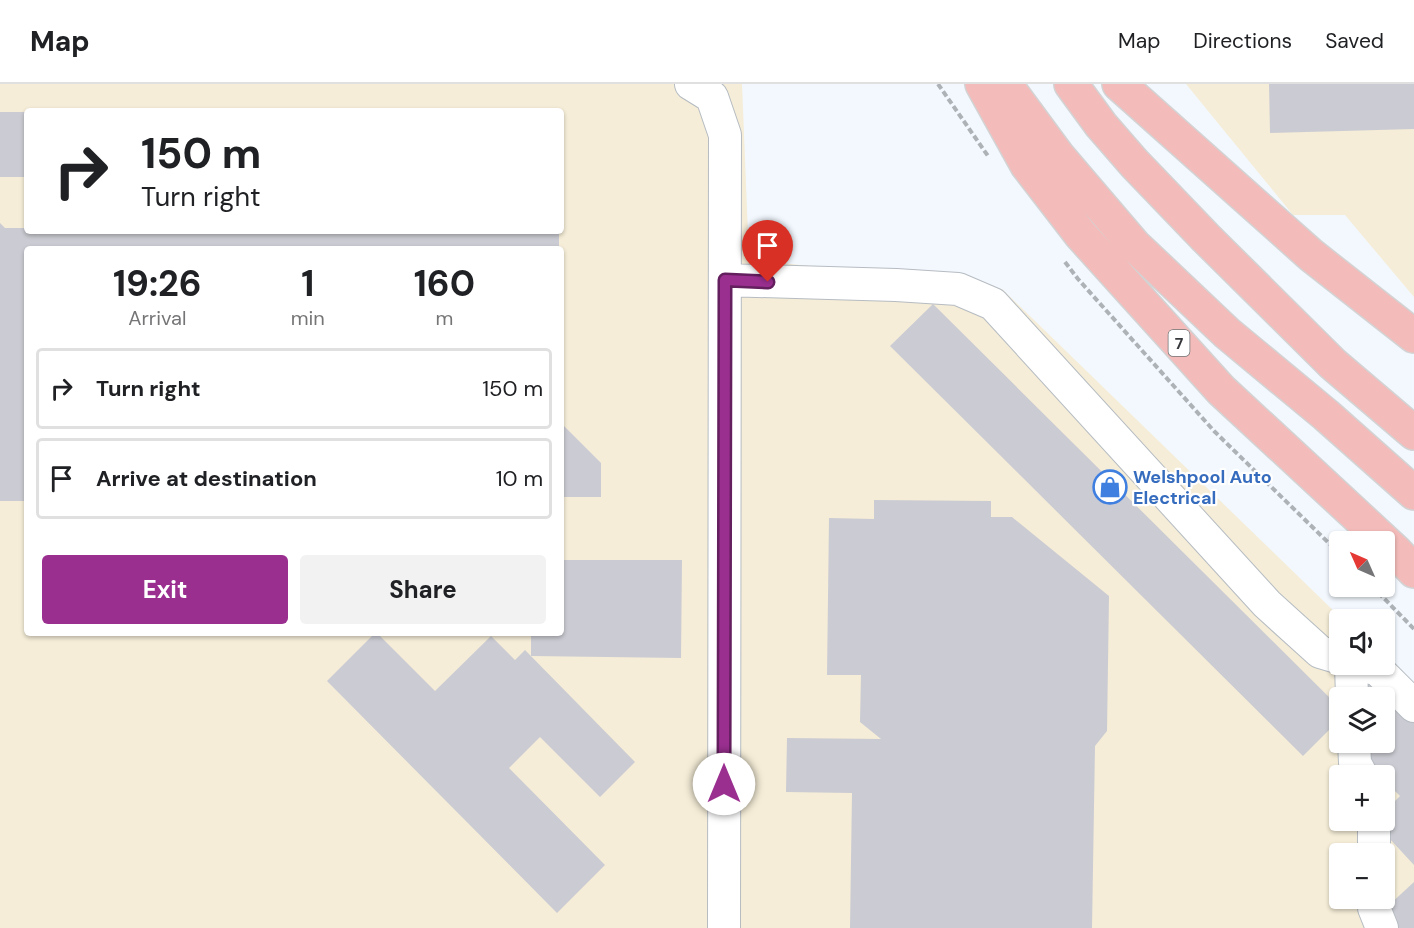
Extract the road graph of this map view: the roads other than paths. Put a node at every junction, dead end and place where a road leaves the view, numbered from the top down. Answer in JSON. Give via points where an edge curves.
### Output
{"nodes":[{"id":1,"x":691,"y":84,"type":"edge"},
{"id":2,"x":982,"y":84,"type":"edge"},
{"id":3,"x":1005,"y":84,"type":"edge"},
{"id":4,"x":1071,"y":84,"type":"edge"},
{"id":5,"x":1119,"y":84,"type":"edge"},
{"id":6,"x":725,"y":280,"type":"junction"},
{"id":7,"x":1414,"y":336,"type":"edge"},
{"id":8,"x":1414,"y":433,"type":"edge"},
{"id":9,"x":1414,"y":493,"type":"edge"},
{"id":10,"x":1414,"y":571,"type":"edge"},
{"id":11,"x":1329,"y":655,"type":"edge"},
{"id":12,"x":1383,"y":675,"type":"edge"},
{"id":13,"x":1414,"y":706,"type":"edge"},
{"id":14,"x":1374,"y":909,"type":"edge"},
{"id":15,"x":724,"y":928,"type":"edge"},
{"id":16,"x":1382,"y":928,"type":"edge"}],
"edges":[{"from":1,"to":6,"type":"street","via":[[712,97],[725,135]]},
{"from":2,"to":10,"type":"highway","number":"7","via":[[1027,165],[1081,235],[1221,390]]},
{"from":3,"to":9,"type":"highway","number":"7","via":[[1058,156],[1134,245],[1227,333]]},
{"from":4,"to":8,"type":"highway","via":[[1134,163],[1206,238],[1333,364]]},
{"from":5,"to":7,"type":"highway","via":[[1311,255]]},
{"from":6,"to":11,"type":"street","via":[[958,289],[993,304],[1267,604],[1320,652]]},
{"from":6,"to":15,"type":"street"},
{"from":12,"to":13,"type":"street"},
{"from":14,"to":16,"type":"street"}]}
